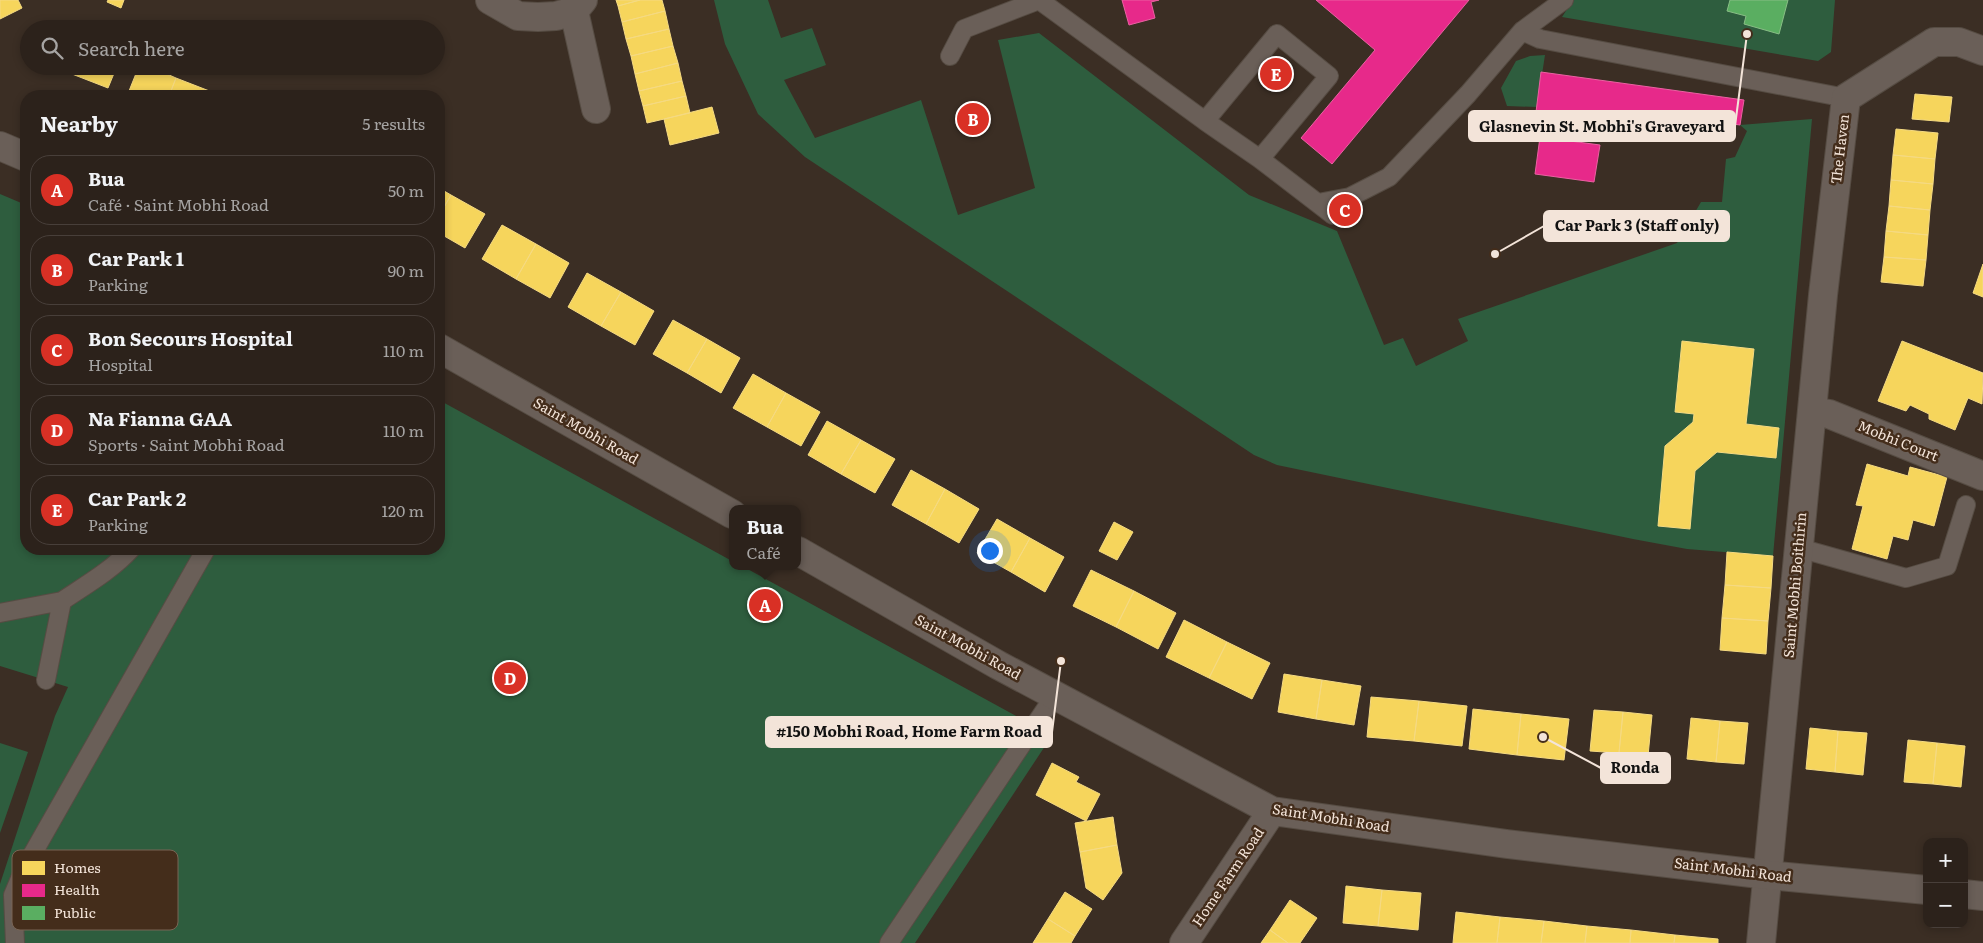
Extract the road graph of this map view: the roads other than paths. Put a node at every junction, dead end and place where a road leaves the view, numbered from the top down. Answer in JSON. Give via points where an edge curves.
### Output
{"nodes":[{"id":1,"x":490,"y":0,"type":"edge"},
{"id":2,"x":1039,"y":0,"type":"edge"},
{"id":3,"x":1564,"y":0,"type":"edge"},
{"id":4,"x":578,"y":5,"type":"edge"},
{"id":5,"x":1522,"y":31,"type":"junction"},
{"id":6,"x":1983,"y":51,"type":"edge"},
{"id":7,"x":950,"y":56,"type":"dead end"},
{"id":8,"x":1846,"y":98,"type":"junction"},
{"id":9,"x":596,"y":109,"type":"dead end"},
{"id":10,"x":1205,"y":121,"type":"junction"},
{"id":11,"x":0,"y":146,"type":"edge"},
{"id":12,"x":20,"y":154,"type":"edge"},
{"id":13,"x":1260,"y":159,"type":"junction"},
{"id":14,"x":1318,"y":203,"type":"junction"},
{"id":15,"x":1333,"y":214,"type":"dead end"},
{"id":16,"x":1823,"y":295,"type":"joint"},
{"id":17,"x":445,"y":351,"type":"edge"},
{"id":18,"x":1812,"y":411,"type":"junction"},
{"id":19,"x":1983,"y":476,"type":"edge"},
{"id":20,"x":1966,"y":505,"type":"dead end"},
{"id":21,"x":729,"y":512,"type":"edge"},
{"id":22,"x":1799,"y":548,"type":"junction"},
{"id":23,"x":801,"y":553,"type":"edge"},
{"id":24,"x":125,"y":555,"type":"edge"},
{"id":25,"x":203,"y":555,"type":"edge"},
{"id":26,"x":62,"y":601,"type":"junction"},
{"id":27,"x":0,"y":613,"type":"edge"},
{"id":28,"x":46,"y":680,"type":"dead end"},
{"id":29,"x":1055,"y":694,"type":"junction"},
{"id":30,"x":1272,"y":811,"type":"junction"},
{"id":31,"x":35,"y":850,"type":"edge"},
{"id":32,"x":1768,"y":875,"type":"junction"},
{"id":33,"x":1923,"y":890,"type":"edge"},
{"id":34,"x":1968,"y":894,"type":"edge"},
{"id":35,"x":1983,"y":896,"type":"edge"},
{"id":36,"x":15,"y":930,"type":"edge"},
{"id":37,"x":16,"y":943,"type":"edge"},
{"id":38,"x":888,"y":943,"type":"edge"},
{"id":39,"x":1184,"y":943,"type":"edge"},
{"id":40,"x":1761,"y":943,"type":"edge"}],
"edges":[{"from":1,"to":4,"type":"main road","via":[[518,16],[556,16]]},
{"from":2,"to":7,"type":"lane","via":[[964,29]]},
{"from":2,"to":10,"type":"lane"},
{"from":3,"to":5,"type":"lane"},
{"from":4,"to":9,"type":"main road"},
{"from":5,"to":8,"type":"lane","via":[[1540,39]]},
{"from":5,"to":14,"type":"lane","via":[[1468,94],[1389,177],[1350,197]]},
{"from":6,"to":8,"type":"main road","name":"The Haven","via":[[1959,42],[1934,42]]},
{"from":8,"to":16,"type":"main road","name":"The Haven"},
{"from":10,"to":13,"type":"lane"},
{"from":10,"to":13,"type":"lane","via":[[1277,34],[1329,76]]},
{"from":11,"to":12,"type":"main road"},
{"from":13,"to":14,"type":"lane"},
{"from":14,"to":15,"type":"lane"},
{"from":16,"to":18,"type":"main road","name":"Saint Mobhi Boithirin"},
{"from":17,"to":21,"type":"main road","name":"Saint Mobhi Road"},
{"from":18,"to":19,"type":"main road","name":"Mobhi Court","via":[[1829,414]]},
{"from":18,"to":22,"type":"main road","name":"Saint Mobhi Boithirin"},
{"from":20,"to":22,"type":"lane","via":[[1948,566],[1906,578]]},
{"from":22,"to":32,"type":"main road","name":"Saint Mobhi Boithirin"},
{"from":23,"to":29,"type":"main road","name":"Saint Mobhi Road"},
{"from":24,"to":26,"type":"lane"},
{"from":25,"to":31,"type":"lane"},
{"from":26,"to":27,"type":"lane"},
{"from":26,"to":28,"type":"lane"},
{"from":29,"to":30,"type":"main road","name":"Saint Mobhi Road"},
{"from":29,"to":38,"type":"lane"},
{"from":30,"to":32,"type":"main road","name":"Saint Mobhi Road","via":[[1507,844]]},
{"from":30,"to":39,"type":"main road","name":"Home Farm Road"},
{"from":32,"to":33,"type":"main road","name":"Saint Mobhi Road"},
{"from":32,"to":40,"type":"main road","name":"Saint Mobhi Boithirin"},
{"from":34,"to":35,"type":"main road"},
{"from":36,"to":37,"type":"lane"}]}
